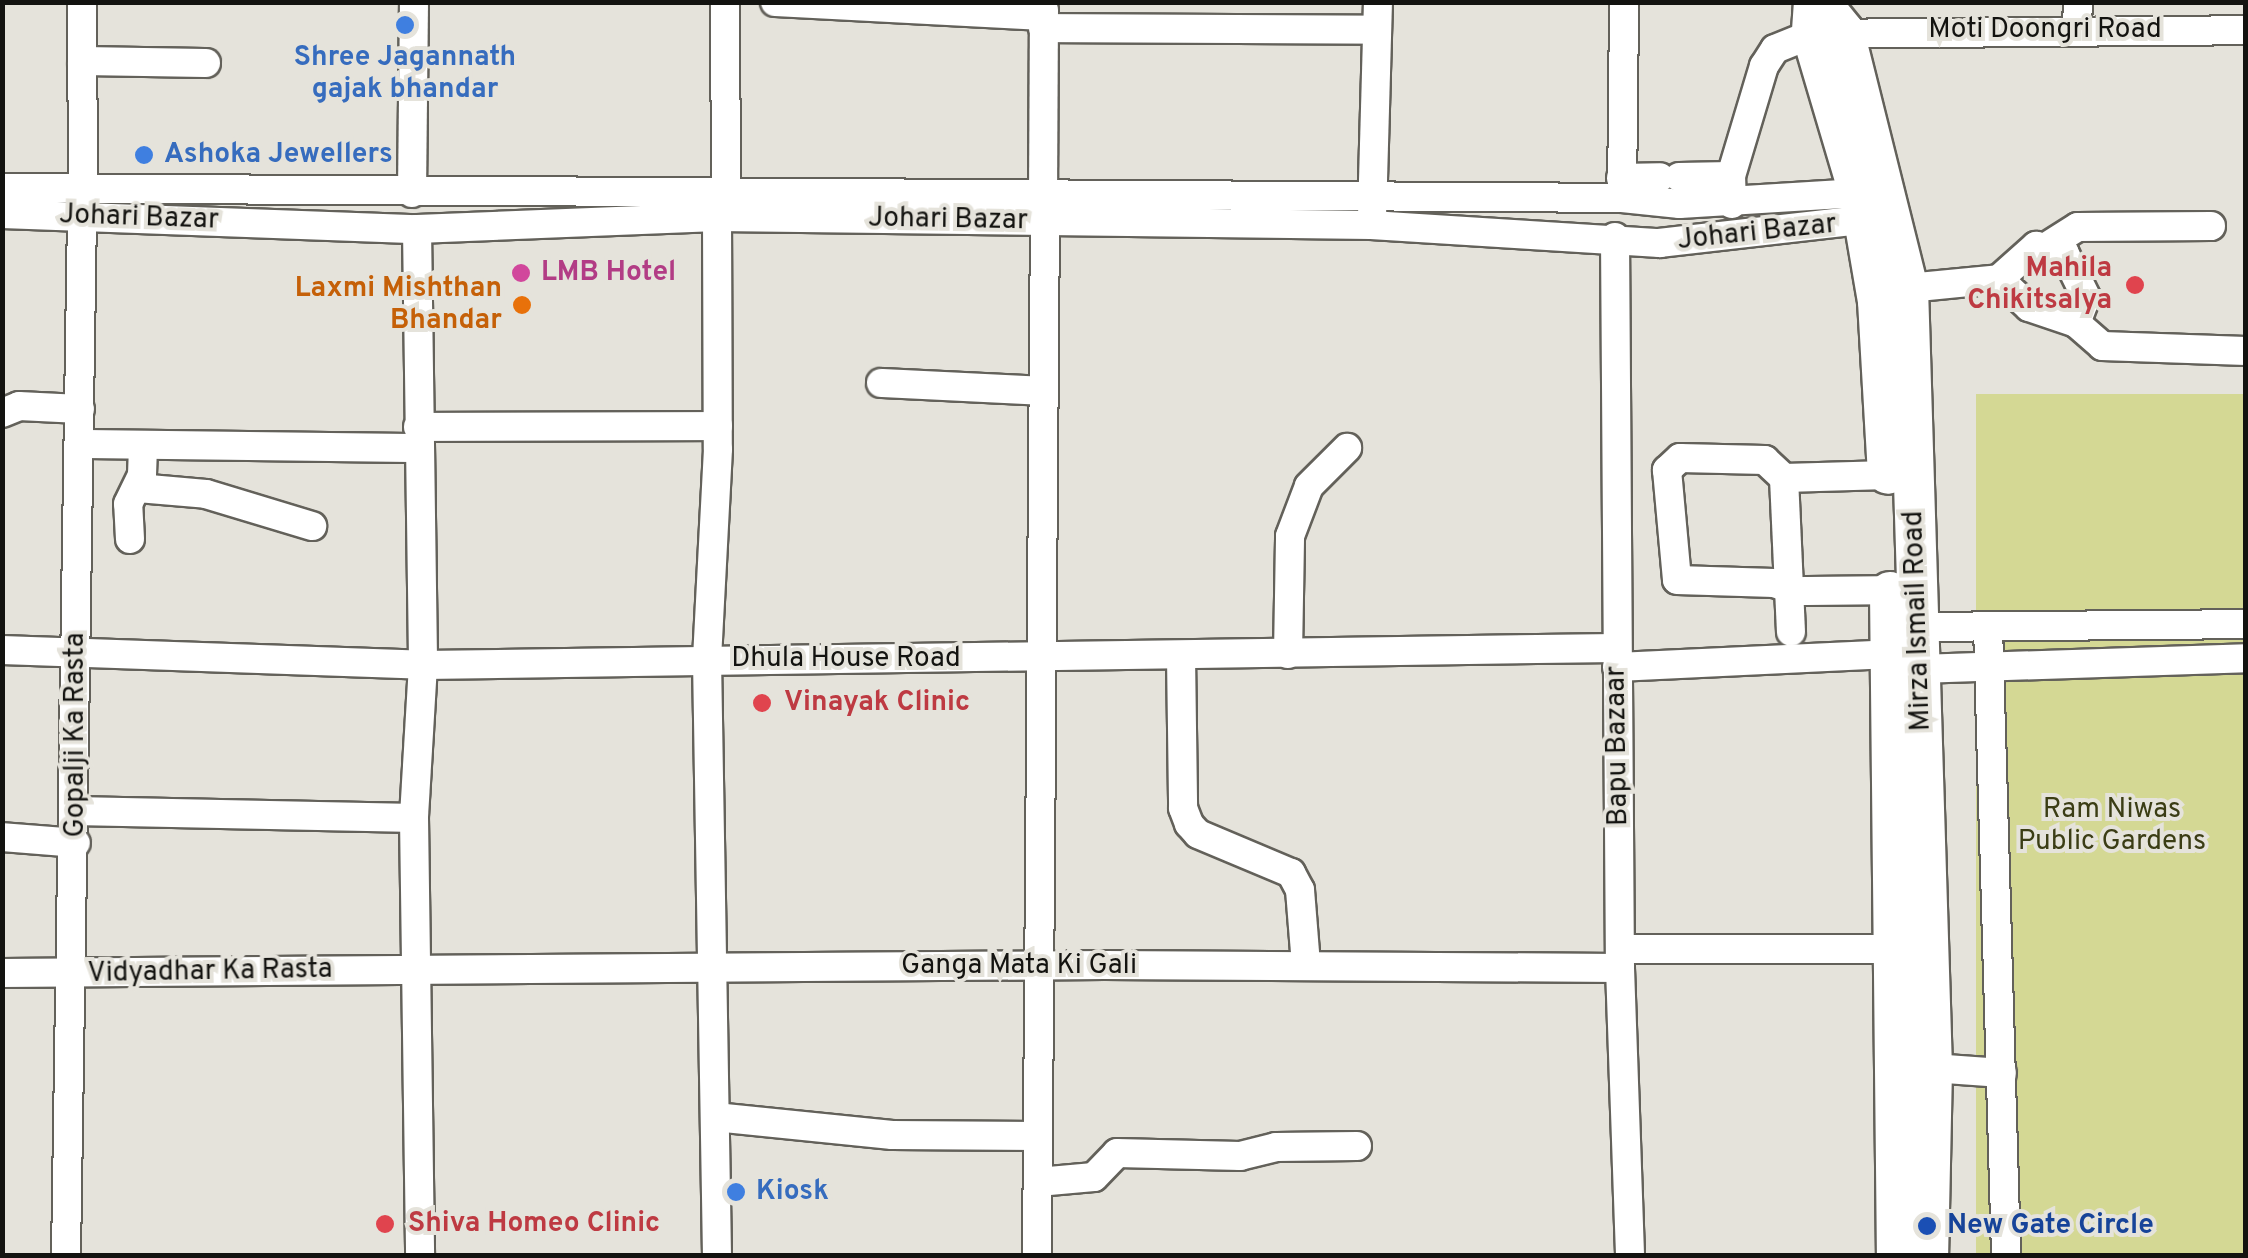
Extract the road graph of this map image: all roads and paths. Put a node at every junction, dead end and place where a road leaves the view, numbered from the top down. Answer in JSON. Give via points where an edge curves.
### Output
{"nodes":[{"id":1,"x":82,"y":2,"type":"edge"},
{"id":2,"x":414,"y":2,"type":"edge"},
{"id":3,"x":724,"y":2,"type":"edge"},
{"id":4,"x":775,"y":2,"type":"edge"},
{"id":5,"x":1624,"y":2,"type":"edge"},
{"id":6,"x":1044,"y":15,"type":"edge"},
{"id":7,"x":2077,"y":15,"type":"edge"},
{"id":8,"x":1229,"y":16,"type":"edge"},
{"id":9,"x":1378,"y":16,"type":"edge"},
{"id":10,"x":1822,"y":18,"type":"edge"},
{"id":11,"x":2246,"y":30,"type":"edge"},
{"id":12,"x":82,"y":61,"type":"junction"},
{"id":13,"x":206,"y":63,"type":"dead end"},
{"id":14,"x":2,"y":188,"type":"edge"},
{"id":15,"x":1622,"y":188,"type":"junction"},
{"id":16,"x":1731,"y":190,"type":"junction"},
{"id":17,"x":412,"y":193,"type":"junction"},
{"id":18,"x":83,"y":202,"type":"junction"},
{"id":19,"x":721,"y":206,"type":"junction"},
{"id":20,"x":1876,"y":206,"type":"junction"},
{"id":21,"x":1044,"y":210,"type":"junction"},
{"id":22,"x":1372,"y":212,"type":"junction"},
{"id":23,"x":2,"y":214,"type":"edge"},
{"id":24,"x":2210,"y":226,"type":"dead end"},
{"id":25,"x":416,"y":229,"type":"junction"},
{"id":26,"x":1615,"y":236,"type":"junction"},
{"id":27,"x":2049,"y":245,"type":"junction"},
{"id":28,"x":1999,"y":279,"type":"junction"},
{"id":29,"x":1908,"y":288,"type":"junction"},
{"id":30,"x":2076,"y":323,"type":"junction"},
{"id":31,"x":2246,"y":351,"type":"edge"},
{"id":32,"x":881,"y":384,"type":"dead end"},
{"id":33,"x":1042,"y":391,"type":"junction"},
{"id":34,"x":80,"y":410,"type":"junction"},
{"id":35,"x":2,"y":413,"type":"edge"},
{"id":36,"x":718,"y":426,"type":"junction"},
{"id":37,"x":418,"y":438,"type":"junction"},
{"id":38,"x":80,"y":444,"type":"junction"},
{"id":39,"x":143,"y":445,"type":"junction"},
{"id":40,"x":1347,"y":448,"type":"dead end"},
{"id":41,"x":1888,"y":475,"type":"junction"},
{"id":42,"x":1784,"y":478,"type":"junction"},
{"id":43,"x":133,"y":496,"type":"junction"},
{"id":44,"x":80,"y":503,"type":"junction"},
{"id":45,"x":312,"y":526,"type":"dead end"},
{"id":46,"x":130,"y":539,"type":"dead end"},
{"id":47,"x":1789,"y":588,"type":"junction"},
{"id":48,"x":1890,"y":590,"type":"junction"},
{"id":49,"x":2246,"y":624,"type":"edge"},
{"id":50,"x":1988,"y":626,"type":"junction"},
{"id":51,"x":1791,"y":632,"type":"dead end"},
{"id":52,"x":76,"y":649,"type":"junction"},
{"id":53,"x":2,"y":650,"type":"edge"},
{"id":54,"x":1909,"y":650,"type":"junction"},
{"id":55,"x":1288,"y":654,"type":"junction"},
{"id":56,"x":1181,"y":656,"type":"junction"},
{"id":57,"x":1043,"y":658,"type":"junction"},
{"id":58,"x":1617,"y":658,"type":"junction"},
{"id":59,"x":2246,"y":658,"type":"edge"},
{"id":60,"x":707,"y":660,"type":"junction"},
{"id":61,"x":423,"y":664,"type":"junction"},
{"id":62,"x":1990,"y":668,"type":"junction"},
{"id":63,"x":76,"y":812,"type":"junction"},
{"id":64,"x":414,"y":818,"type":"junction"},
{"id":65,"x":2,"y":837,"type":"edge"},
{"id":66,"x":76,"y":843,"type":"junction"},
{"id":67,"x":1892,"y":948,"type":"junction"},
{"id":68,"x":1620,"y":959,"type":"junction"},
{"id":69,"x":1037,"y":965,"type":"junction"},
{"id":70,"x":1306,"y":965,"type":"junction"},
{"id":71,"x":712,"y":967,"type":"junction"},
{"id":72,"x":418,"y":970,"type":"junction"},
{"id":73,"x":75,"y":973,"type":"junction"},
{"id":74,"x":2,"y":974,"type":"edge"},
{"id":75,"x":1932,"y":1068,"type":"junction"},
{"id":76,"x":2002,"y":1073,"type":"junction"},
{"id":77,"x":716,"y":1118,"type":"junction"},
{"id":78,"x":1037,"y":1136,"type":"junction"},
{"id":79,"x":1357,"y":1146,"type":"dead end"},
{"id":80,"x":1038,"y":1182,"type":"junction"},
{"id":81,"x":2006,"y":1249,"type":"edge"},
{"id":82,"x":66,"y":1256,"type":"edge"},
{"id":83,"x":420,"y":1256,"type":"edge"},
{"id":84,"x":717,"y":1256,"type":"edge"},
{"id":85,"x":1037,"y":1256,"type":"edge"},
{"id":86,"x":1630,"y":1256,"type":"edge"},
{"id":87,"x":1896,"y":1256,"type":"edge"},
{"id":88,"x":1928,"y":1256,"type":"edge"}],
"edges":[{"from":1,"to":12,"type":"street","name":"Gopalji Ka Rasta"},
{"from":2,"to":17,"type":"street"},
{"from":3,"to":19,"type":"street"},
{"from":4,"to":6,"type":"street"},
{"from":5,"to":15,"type":"street"},
{"from":6,"to":8,"type":"street"},
{"from":6,"to":21,"type":"street"},
{"from":7,"to":10,"type":"street","name":"Moti Doongri Road"},
{"from":7,"to":11,"type":"street","name":"Moti Doongri Road"},
{"from":8,"to":9,"type":"street"},
{"from":9,"to":22,"type":"street"},
{"from":10,"to":16,"type":"street","via":[[1774,49],[1764,66]]},
{"from":10,"to":20,"type":"highway","name":"Mirza Ismail Road"},
{"from":12,"to":13,"type":"street"},
{"from":12,"to":18,"type":"street","name":"Gopalji Ka Rasta"},
{"from":14,"to":18,"type":"street","name":"Johari Bazar"},
{"from":15,"to":16,"type":"street","name":"Johari Bazar"},
{"from":15,"to":16,"type":"street","via":[[1670,177]]},
{"from":15,"to":22,"type":"street","name":"Johari Bazar"},
{"from":16,"to":20,"type":"street","name":"Johari Bazar"},
{"from":17,"to":18,"type":"street","name":"Johari Bazar"},
{"from":17,"to":19,"type":"street","name":"Johari Bazar"},
{"from":18,"to":23,"type":"street","name":"Johari Bazar"},
{"from":18,"to":25,"type":"street","name":"Johari Bazar"},
{"from":18,"to":34,"type":"street","name":"Gopalji Ka Rasta"},
{"from":19,"to":21,"type":"street","name":"Johari Bazar"},
{"from":19,"to":25,"type":"street","name":"Johari Bazar"},
{"from":19,"to":36,"type":"street"},
{"from":20,"to":26,"type":"street","name":"Johari Bazar","via":[[1681,242]]},
{"from":20,"to":29,"type":"highway","name":"Mirza Ismail Road"},
{"from":20,"to":41,"type":"highway","name":"Mirza Ismail Road"},
{"from":21,"to":22,"type":"street","name":"Johari Bazar"},
{"from":21,"to":33,"type":"street"},
{"from":22,"to":26,"type":"street","name":"Johari Bazar"},
{"from":24,"to":27,"type":"street","via":[[2078,226]]},
{"from":25,"to":37,"type":"street"},
{"from":26,"to":58,"type":"street","name":"Bapu Bazaar"},
{"from":27,"to":28,"type":"street","via":[[2020,254]]},
{"from":27,"to":30,"type":"street","via":[[2064,252],[2084,283]]},
{"from":28,"to":29,"type":"street"},
{"from":28,"to":30,"type":"street","via":[[2029,307]]},
{"from":29,"to":54,"type":"highway","name":"Mirza Ismail Road"},
{"from":30,"to":31,"type":"street","via":[[2102,346]]},
{"from":32,"to":33,"type":"street"},
{"from":33,"to":57,"type":"street"},
{"from":34,"to":35,"type":"street","via":[[18,406]]},
{"from":34,"to":38,"type":"street","name":"Gopalji Ka Rasta"},
{"from":36,"to":37,"type":"street"},
{"from":36,"to":60,"type":"street"},
{"from":37,"to":39,"type":"street"},
{"from":37,"to":61,"type":"street"},
{"from":38,"to":39,"type":"street"},
{"from":38,"to":44,"type":"street","name":"Gopalji Ka Rasta"},
{"from":39,"to":43,"type":"street"},
{"from":40,"to":55,"type":"street","via":[[1309,486],[1290,536]]},
{"from":41,"to":42,"type":"street"},
{"from":41,"to":48,"type":"highway","name":"Mirza Ismail Road"},
{"from":42,"to":47,"type":"street"},
{"from":42,"to":47,"type":"street","via":[[1765,460],[1680,458],[1666,470],[1676,580]]},
{"from":43,"to":44,"type":"street"},
{"from":43,"to":45,"type":"street","via":[[206,494]]},
{"from":43,"to":46,"type":"street"},
{"from":44,"to":52,"type":"street","name":"Gopalji Ka Rasta"},
{"from":47,"to":48,"type":"street"},
{"from":47,"to":51,"type":"street"},
{"from":48,"to":54,"type":"highway","name":"Mirza Ismail Road"},
{"from":49,"to":50,"type":"street"},
{"from":50,"to":54,"type":"street"},
{"from":50,"to":62,"type":"street"},
{"from":52,"to":53,"type":"street","name":"Dhula House Road"},
{"from":52,"to":61,"type":"street","name":"Dhula House Road"},
{"from":52,"to":63,"type":"street","name":"Gopalji Ka Rasta"},
{"from":54,"to":58,"type":"street","name":"Dhula House Road"},
{"from":54,"to":62,"type":"street"},
{"from":54,"to":67,"type":"highway","name":"Mirza Ismail Road"},
{"from":54,"to":75,"type":"highway","name":"Mirza Ismail Road"},
{"from":55,"to":56,"type":"street","name":"Dhula House Road"},
{"from":55,"to":58,"type":"street","name":"Dhula House Road"},
{"from":56,"to":57,"type":"street","name":"Dhula House Road"},
{"from":56,"to":70,"type":"street","via":[[1183,808],[1198,834],[1290,873],[1300,890]]},
{"from":57,"to":60,"type":"street","name":"Dhula House Road"},
{"from":57,"to":69,"type":"street"},
{"from":58,"to":68,"type":"street","name":"Bapu Bazaar"},
{"from":59,"to":62,"type":"street"},
{"from":60,"to":61,"type":"street","name":"Dhula House Road"},
{"from":60,"to":71,"type":"street"},
{"from":61,"to":64,"type":"street"},
{"from":62,"to":76,"type":"street"},
{"from":63,"to":64,"type":"street"},
{"from":63,"to":66,"type":"street","name":"Gopalji Ka Rasta"},
{"from":64,"to":72,"type":"street"},
{"from":65,"to":66,"type":"street"},
{"from":66,"to":73,"type":"street","name":"Gopalji Ka Rasta"},
{"from":67,"to":68,"type":"street","name":"Ganga Mata Ki Gali"},
{"from":67,"to":87,"type":"highway","name":"Mirza Ismail Road"},
{"from":68,"to":70,"type":"street","name":"Ganga Mata Ki Gali"},
{"from":68,"to":86,"type":"street","name":"Bapu Bazaar"},
{"from":69,"to":70,"type":"street","name":"Ganga Mata Ki Gali"},
{"from":69,"to":71,"type":"street","name":"Ganga Mata Ki Gali"},
{"from":69,"to":78,"type":"street"},
{"from":71,"to":72,"type":"street","name":"Ganga Mata Ki Gali"},
{"from":71,"to":77,"type":"street"},
{"from":72,"to":73,"type":"street","name":"Vidyadhar Ka Rasta"},
{"from":72,"to":83,"type":"street"},
{"from":73,"to":74,"type":"street","name":"Vidyadhar Ka Rasta"},
{"from":73,"to":82,"type":"street","name":"Gopalji Ka Rasta"},
{"from":75,"to":76,"type":"street"},
{"from":75,"to":88,"type":"highway","name":"Mirza Ismail Road"},
{"from":76,"to":81,"type":"street"},
{"from":77,"to":78,"type":"street","via":[[892,1136]]},
{"from":77,"to":84,"type":"street"},
{"from":78,"to":80,"type":"street"},
{"from":79,"to":80,"type":"street","via":[[1276,1147],[1240,1156],[1117,1153],[1094,1177]]},
{"from":80,"to":85,"type":"street"}]}
